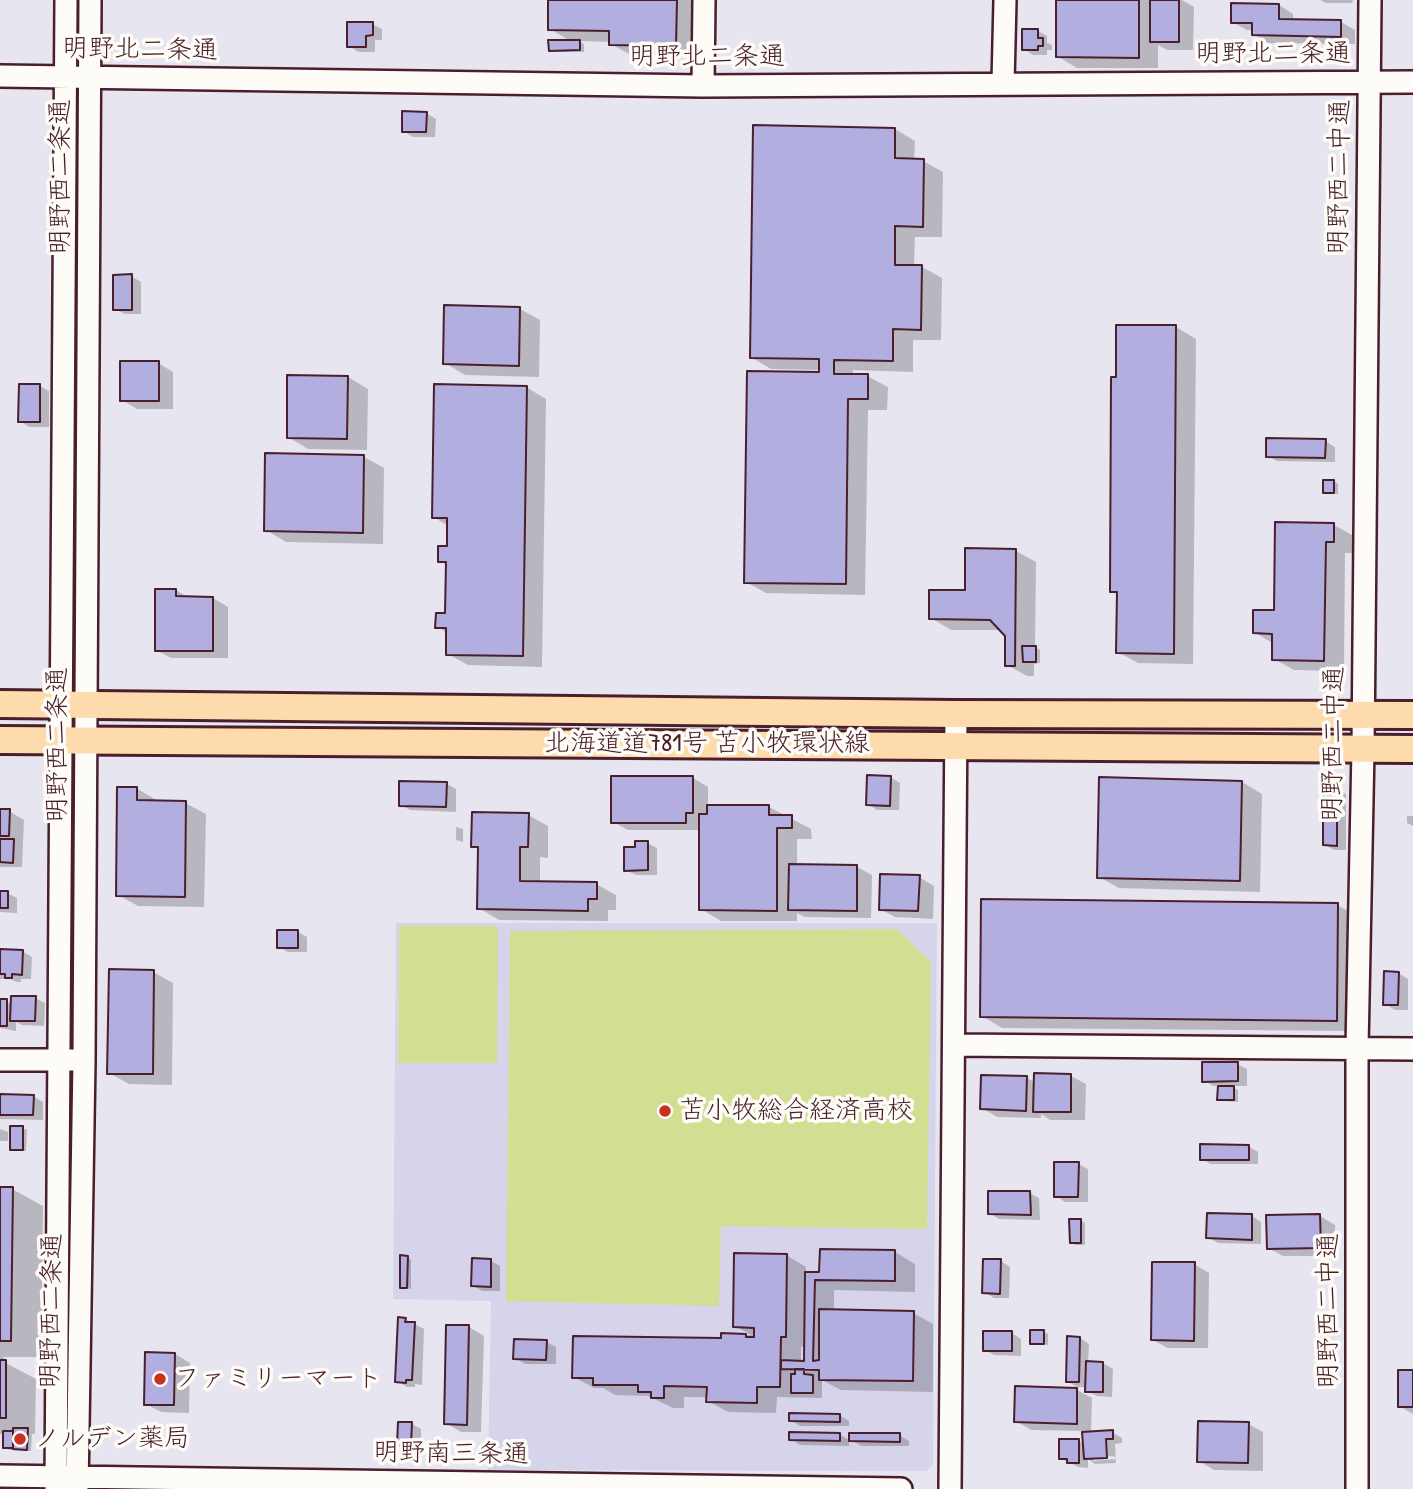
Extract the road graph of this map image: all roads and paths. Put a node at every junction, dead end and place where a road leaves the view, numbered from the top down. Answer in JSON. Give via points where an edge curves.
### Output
{"nodes":[{"id":1,"x":66,"y":0,"type":"edge"},
{"id":2,"x":90,"y":0,"type":"edge"},
{"id":3,"x":704,"y":0,"type":"edge"},
{"id":4,"x":1005,"y":0,"type":"edge"},
{"id":5,"x":1370,"y":0,"type":"edge"},
{"id":6,"x":0,"y":76,"type":"edge"},
{"id":7,"x":90,"y":76,"type":"junction"},
{"id":8,"x":66,"y":77,"type":"junction"},
{"id":9,"x":1369,"y":81,"type":"junction"},
{"id":10,"x":1413,"y":82,"type":"edge"},
{"id":11,"x":1003,"y":83,"type":"junction"},
{"id":12,"x":703,"y":86,"type":"junction"},
{"id":13,"x":0,"y":704,"type":"edge"},
{"id":14,"x":74,"y":704,"type":"junction"},
{"id":15,"x":956,"y":713,"type":"junction"},
{"id":16,"x":1363,"y":714,"type":"junction"},
{"id":17,"x":1413,"y":715,"type":"edge"},
{"id":18,"x":0,"y":740,"type":"edge"},
{"id":19,"x":74,"y":742,"type":"junction"},
{"id":20,"x":956,"y":745,"type":"junction"},
{"id":21,"x":1363,"y":749,"type":"junction"},
{"id":22,"x":1413,"y":749,"type":"edge"},
{"id":23,"x":954,"y":1045,"type":"junction"},
{"id":24,"x":1357,"y":1048,"type":"junction"},
{"id":25,"x":1413,"y":1049,"type":"edge"},
{"id":26,"x":0,"y":1060,"type":"edge"},
{"id":27,"x":59,"y":1060,"type":"junction"},
{"id":28,"x":84,"y":1061,"type":"junction"},
{"id":29,"x":0,"y":1476,"type":"edge"},
{"id":30,"x":67,"y":1483,"type":"edge"},
{"id":31,"x":901,"y":1489,"type":"edge"},
{"id":32,"x":950,"y":1489,"type":"edge"},
{"id":33,"x":1357,"y":1489,"type":"edge"}],
"edges":[{"from":1,"to":8,"type":"street","name":"明野西二条通"},
{"from":2,"to":7,"type":"street","name":"明野西二条通"},
{"from":3,"to":12,"type":"street"},
{"from":4,"to":11,"type":"street"},
{"from":5,"to":9,"type":"street","name":"明野西二中通"},
{"from":6,"to":8,"type":"street","name":"明野北二条通"},
{"from":7,"to":8,"type":"street","name":"明野北二条通"},
{"from":7,"to":12,"type":"street","name":"明野北二条通"},
{"from":7,"to":14,"type":"street","name":"明野西二条通"},
{"from":8,"to":14,"type":"street","name":"明野西二条通"},
{"from":9,"to":10,"type":"street","name":"明野北二条通"},
{"from":9,"to":11,"type":"street","name":"明野北二条通"},
{"from":9,"to":16,"type":"street","name":"明野西二中通"},
{"from":11,"to":12,"type":"street","name":"明野北二条通"},
{"from":13,"to":14,"type":"main road","name":"北海道道781号 苫小牧環状線"},
{"from":14,"to":15,"type":"main road","name":"北海道道781号 苫小牧環状線"},
{"from":14,"to":19,"type":"street","name":"明野西二条通"},
{"from":15,"to":16,"type":"main road","name":"北海道道781号 苫小牧環状線"},
{"from":15,"to":20,"type":"street"},
{"from":16,"to":17,"type":"main road","name":"北海道道781号 苫小牧環状線"},
{"from":16,"to":21,"type":"street","name":"明野西二中通"},
{"from":18,"to":19,"type":"main road","name":"北海道道781号 苫小牧環状線"},
{"from":19,"to":20,"type":"main road","name":"北海道道781号 苫小牧環状線"},
{"from":19,"to":27,"type":"street","name":"明野西二条通"},
{"from":19,"to":28,"type":"street","name":"明野西二条通"},
{"from":20,"to":21,"type":"main road","name":"北海道道781号 苫小牧環状線"},
{"from":20,"to":23,"type":"street"},
{"from":21,"to":22,"type":"main road","name":"北海道道781号 苫小牧環状線"},
{"from":21,"to":24,"type":"street","name":"明野西二中通"},
{"from":23,"to":24,"type":"street"},
{"from":23,"to":32,"type":"street"},
{"from":24,"to":25,"type":"street"},
{"from":24,"to":33,"type":"street","name":"明野西二中通"},
{"from":26,"to":27,"type":"street"},
{"from":27,"to":28,"type":"street"},
{"from":27,"to":30,"type":"street","name":"明野西二条通"},
{"from":28,"to":30,"type":"street","name":"明野西二条通"},
{"from":29,"to":30,"type":"street","name":"明野南三条通"},
{"from":30,"to":31,"type":"street","name":"明野南三条通"}]}
